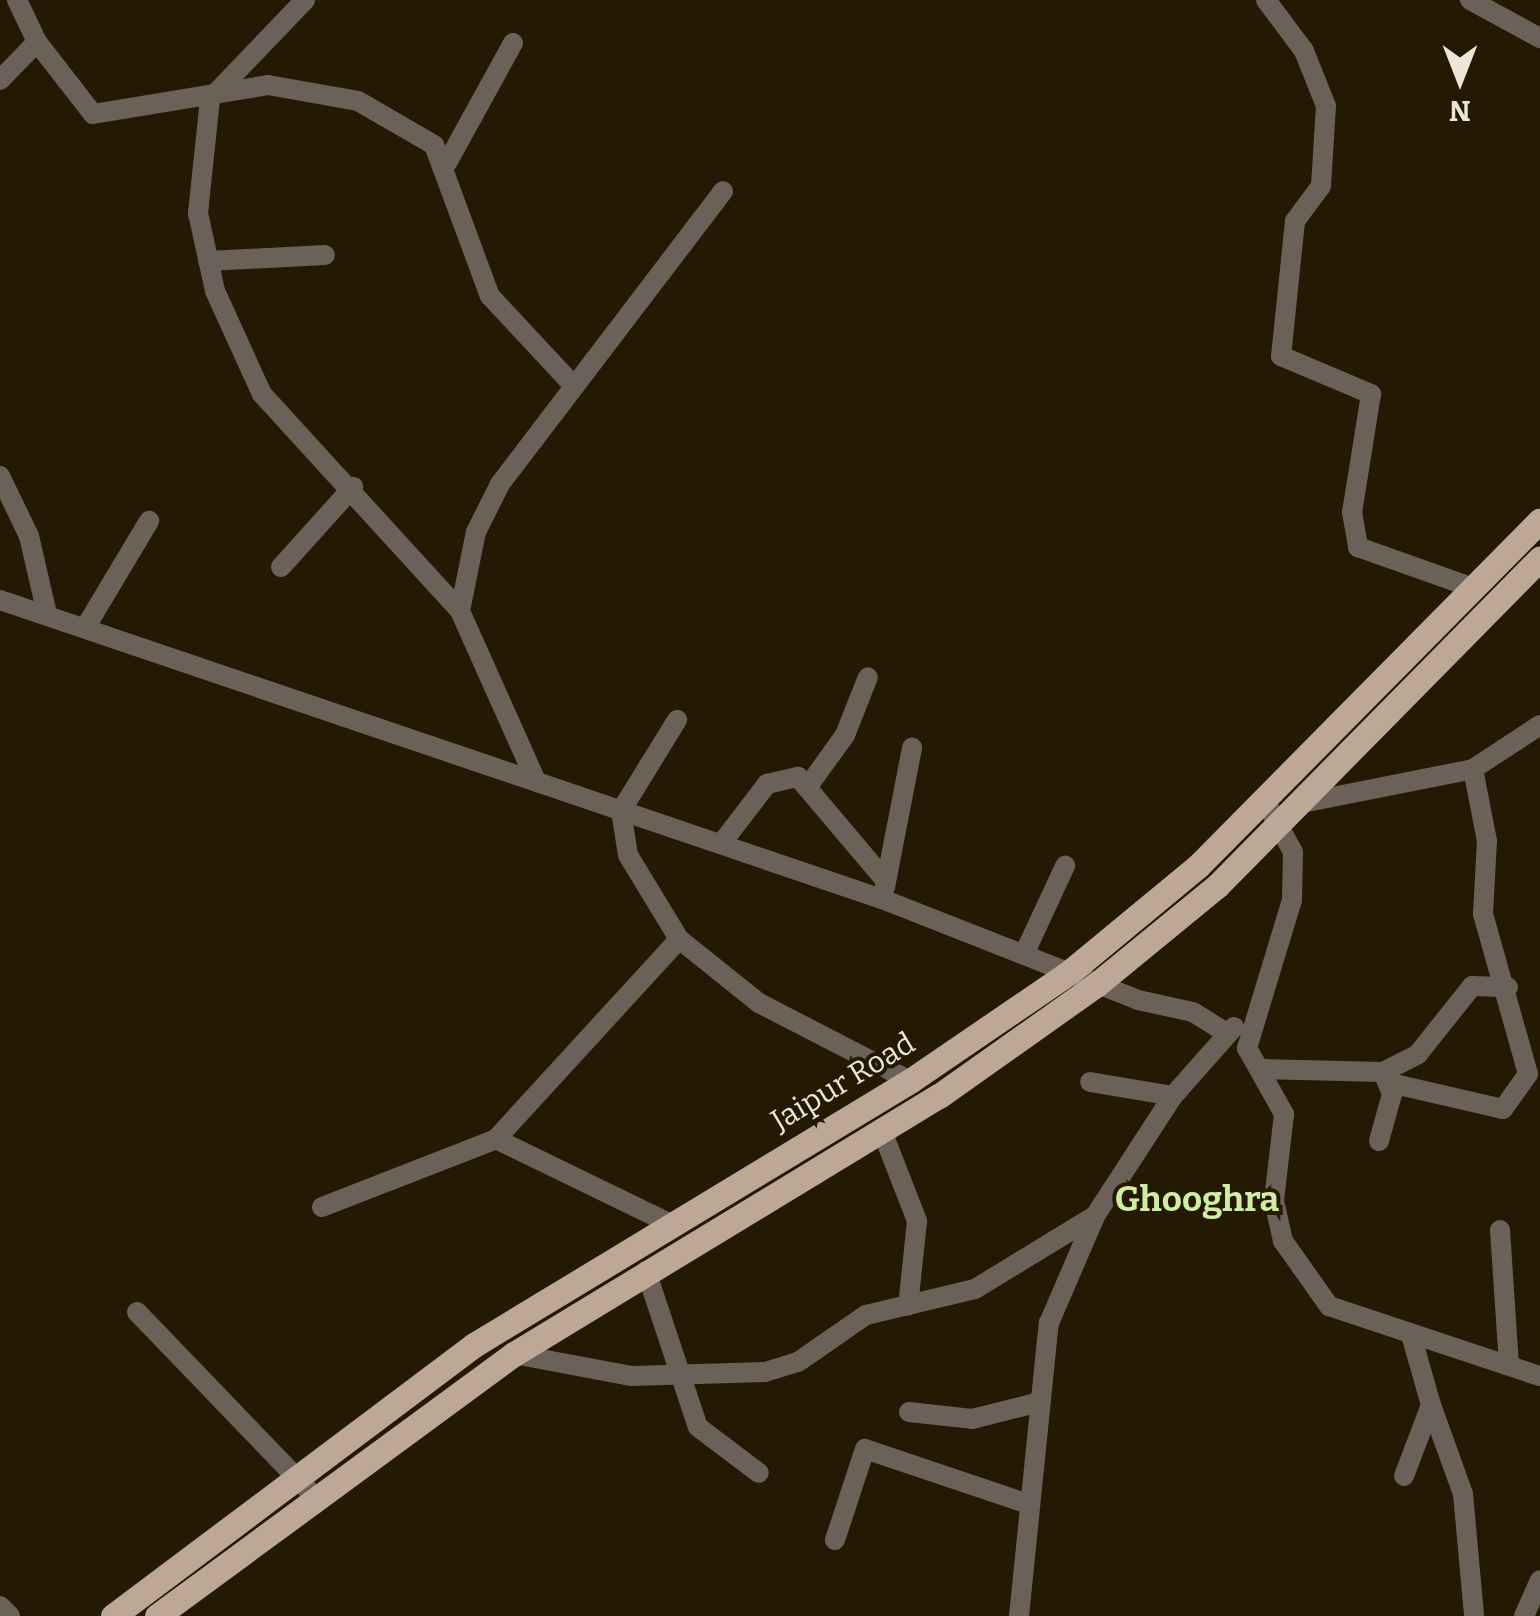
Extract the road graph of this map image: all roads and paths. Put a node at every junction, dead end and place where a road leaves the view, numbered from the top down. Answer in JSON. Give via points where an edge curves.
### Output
{"nodes":[{"id":1,"x":18,"y":0,"type":"edge"},
{"id":2,"x":305,"y":0,"type":"edge"},
{"id":3,"x":1266,"y":0,"type":"edge"},
{"id":4,"x":1470,"y":0,"type":"edge"},
{"id":5,"x":1540,"y":38,"type":"edge"},
{"id":6,"x":37,"y":42,"type":"junction"},
{"id":7,"x":513,"y":43,"type":"dead end"},
{"id":8,"x":0,"y":80,"type":"edge"},
{"id":9,"x":210,"y":99,"type":"junction"},
{"id":10,"x":447,"y":163,"type":"junction"},
{"id":11,"x":723,"y":191,"type":"dead end"},
{"id":12,"x":325,"y":255,"type":"dead end"},
{"id":13,"x":208,"y":261,"type":"junction"},
{"id":14,"x":573,"y":385,"type":"junction"},
{"id":15,"x":0,"y":476,"type":"edge"},
{"id":16,"x":353,"y":487,"type":"junction"},
{"id":17,"x":1540,"y":520,"type":"edge"},
{"id":18,"x":150,"y":521,"type":"dead end"},
{"id":19,"x":1532,"y":561,"type":"edge"},
{"id":20,"x":281,"y":567,"type":"dead end"},
{"id":21,"x":1474,"y":588,"type":"junction"},
{"id":22,"x":0,"y":600,"type":"edge"},
{"id":23,"x":460,"y":611,"type":"junction"},
{"id":24,"x":46,"y":614,"type":"junction"},
{"id":25,"x":85,"y":628,"type":"junction"},
{"id":26,"x":868,"y":677,"type":"dead end"},
{"id":27,"x":676,"y":720,"type":"dead end"},
{"id":28,"x":1540,"y":725,"type":"edge"},
{"id":29,"x":912,"y":748,"type":"dead end"},
{"id":30,"x":1473,"y":769,"type":"junction"},
{"id":31,"x":536,"y":779,"type":"junction"},
{"id":32,"x":810,"y":786,"type":"junction"},
{"id":33,"x":1302,"y":803,"type":"junction"},
{"id":34,"x":621,"y":811,"type":"junction"},
{"id":35,"x":1272,"y":812,"type":"junction"},
{"id":36,"x":721,"y":844,"type":"junction"},
{"id":37,"x":1065,"y":866,"type":"dead end"},
{"id":38,"x":884,"y":890,"type":"junction"},
{"id":39,"x":679,"y":939,"type":"junction"},
{"id":40,"x":1026,"y":950,"type":"junction"},
{"id":41,"x":1071,"y":971,"type":"junction"},
{"id":42,"x":1096,"y":985,"type":"junction"},
{"id":43,"x":1508,"y":986,"type":"junction"},
{"id":44,"x":1254,"y":1009,"type":"junction"},
{"id":45,"x":1226,"y":1033,"type":"junction"},
{"id":46,"x":1262,"y":1069,"type":"junction"},
{"id":47,"x":1387,"y":1078,"type":"junction"},
{"id":48,"x":910,"y":1081,"type":"junction"},
{"id":49,"x":1090,"y":1082,"type":"dead end"},
{"id":50,"x":1173,"y":1096,"type":"junction"},
{"id":51,"x":882,"y":1130,"type":"junction"},
{"id":52,"x":496,"y":1139,"type":"junction"},
{"id":53,"x":1379,"y":1141,"type":"dead end"},
{"id":54,"x":322,"y":1207,"type":"dead end"},
{"id":55,"x":1095,"y":1216,"type":"junction"},
{"id":56,"x":663,"y":1228,"type":"junction"},
{"id":57,"x":1500,"y":1230,"type":"dead end"},
{"id":58,"x":670,"y":1257,"type":"junction"},
{"id":59,"x":646,"y":1271,"type":"junction"},
{"id":60,"x":908,"y":1306,"type":"junction"},
{"id":61,"x":136,"y":1312,"type":"dead end"},
{"id":62,"x":1411,"y":1336,"type":"junction"},
{"id":63,"x":514,"y":1354,"type":"junction"},
{"id":64,"x":1509,"y":1364,"type":"junction"},
{"id":65,"x":1540,"y":1376,"type":"edge"},
{"id":66,"x":676,"y":1378,"type":"junction"},
{"id":67,"x":1036,"y":1404,"type":"junction"},
{"id":68,"x":1431,"y":1406,"type":"junction"},
{"id":69,"x":909,"y":1412,"type":"dead end"},
{"id":70,"x":759,"y":1474,"type":"dead end"},
{"id":71,"x":293,"y":1475,"type":"junction"},
{"id":72,"x":1404,"y":1476,"type":"dead end"},
{"id":73,"x":312,"y":1496,"type":"junction"},
{"id":74,"x":1025,"y":1503,"type":"junction"},
{"id":75,"x":835,"y":1540,"type":"dead end"},
{"id":76,"x":1540,"y":1580,"type":"edge"},
{"id":77,"x":0,"y":1606,"type":"edge"},
{"id":78,"x":10,"y":1616,"type":"edge"},
{"id":79,"x":113,"y":1616,"type":"edge"},
{"id":80,"x":156,"y":1616,"type":"edge"},
{"id":81,"x":1019,"y":1616,"type":"edge"},
{"id":82,"x":1474,"y":1616,"type":"edge"},
{"id":83,"x":1524,"y":1616,"type":"edge"}],
"edges":[{"from":1,"to":6,"type":"street"},
{"from":2,"to":9,"type":"street"},
{"from":3,"to":21,"type":"street","via":[[1304,51],[1326,106],[1321,186],[1294,221],[1280,356],[1371,394],[1352,512],[1358,548]]},
{"from":4,"to":5,"type":"street"},
{"from":6,"to":8,"type":"street"},
{"from":6,"to":9,"type":"street","via":[[93,114]]},
{"from":7,"to":10,"type":"street"},
{"from":9,"to":10,"type":"street","via":[[252,86],[326,91],[434,145]]},
{"from":9,"to":13,"type":"street","via":[[198,182]]},
{"from":10,"to":14,"type":"street","via":[[463,235],[490,296]]},
{"from":11,"to":14,"type":"street"},
{"from":12,"to":13,"type":"street"},
{"from":13,"to":16,"type":"street","via":[[245,368]]},
{"from":14,"to":23,"type":"street","via":[[484,512]]},
{"from":15,"to":24,"type":"street","via":[[29,536]]},
{"from":16,"to":20,"type":"street"},
{"from":16,"to":23,"type":"street"},
{"from":17,"to":19,"type":"main road","name":"Jaipur Road"},
{"from":18,"to":25,"type":"street"},
{"from":19,"to":21,"type":"main road","name":"Jaipur Road"},
{"from":19,"to":33,"type":"main road","name":"Jaipur Road"},
{"from":21,"to":35,"type":"main road","name":"Jaipur Road"},
{"from":22,"to":24,"type":"street"},
{"from":23,"to":31,"type":"street"},
{"from":24,"to":25,"type":"street"},
{"from":25,"to":31,"type":"street"},
{"from":26,"to":32,"type":"street","via":[[846,735]]},
{"from":27,"to":34,"type":"street"},
{"from":28,"to":30,"type":"street"},
{"from":29,"to":38,"type":"street"},
{"from":30,"to":33,"type":"street"},
{"from":30,"to":43,"type":"street","via":[[1485,811],[1484,914]]},
{"from":31,"to":34,"type":"street"},
{"from":32,"to":36,"type":"street","via":[[785,775],[767,784]]},
{"from":32,"to":38,"type":"street"},
{"from":33,"to":35,"type":"main road","name":"Jaipur Road"},
{"from":34,"to":36,"type":"street"},
{"from":34,"to":39,"type":"street","via":[[628,856]]},
{"from":35,"to":41,"type":"main road","name":"Jaipur Road"},
{"from":35,"to":42,"type":"main road","name":"Jaipur Road"},
{"from":35,"to":44,"type":"street","via":[[1294,852],[1292,900]]},
{"from":36,"to":38,"type":"street"},
{"from":37,"to":40,"type":"street"},
{"from":38,"to":40,"type":"street"},
{"from":39,"to":48,"type":"street","via":[[758,1003]]},
{"from":39,"to":52,"type":"street"},
{"from":40,"to":41,"type":"street"},
{"from":41,"to":42,"type":"street"},
{"from":41,"to":48,"type":"main road","name":"Jaipur Road"},
{"from":42,"to":45,"type":"street","via":[[1193,1012]]},
{"from":42,"to":51,"type":"main road","name":"Jaipur Road"},
{"from":43,"to":47,"type":"street","via":[[1472,986],[1418,1054]]},
{"from":43,"to":47,"type":"street","via":[[1528,1074],[1512,1106],[1491,1110]]},
{"from":44,"to":45,"type":"street"},
{"from":44,"to":46,"type":"street","via":[[1247,1048]]},
{"from":45,"to":50,"type":"street"},
{"from":46,"to":47,"type":"street"},
{"from":46,"to":62,"type":"street","via":[[1284,1114],[1274,1201],[1283,1240],[1330,1306]]},
{"from":47,"to":53,"type":"street"},
{"from":48,"to":56,"type":"main road","name":"Jaipur Road"},
{"from":49,"to":50,"type":"street"},
{"from":50,"to":55,"type":"street"},
{"from":51,"to":58,"type":"main road","name":"Jaipur Road"},
{"from":51,"to":60,"type":"street","via":[[917,1221]]},
{"from":52,"to":54,"type":"street"},
{"from":52,"to":56,"type":"street"},
{"from":55,"to":60,"type":"street","via":[[976,1288]]},
{"from":55,"to":67,"type":"street","via":[[1048,1324]]},
{"from":56,"to":58,"type":"main road"},
{"from":56,"to":71,"type":"main road","name":"Jaipur Road","via":[[474,1345]]},
{"from":57,"to":64,"type":"street"},
{"from":58,"to":59,"type":"main road","name":"Jaipur Road"},
{"from":59,"to":63,"type":"main road","name":"Jaipur Road"},
{"from":59,"to":66,"type":"street"},
{"from":60,"to":66,"type":"street","via":[[866,1314],[798,1362],[765,1372]]},
{"from":61,"to":71,"type":"street"},
{"from":62,"to":64,"type":"street"},
{"from":62,"to":68,"type":"street"},
{"from":63,"to":66,"type":"street"},
{"from":63,"to":73,"type":"main road","name":"Jaipur Road"},
{"from":64,"to":65,"type":"street"},
{"from":66,"to":70,"type":"street","via":[[707,1440]]},
{"from":67,"to":69,"type":"street","via":[[972,1420]]},
{"from":67,"to":74,"type":"street"},
{"from":68,"to":72,"type":"street"},
{"from":68,"to":82,"type":"street","via":[[1463,1494]]},
{"from":71,"to":73,"type":"street"},
{"from":71,"to":79,"type":"main road","name":"Jaipur Road"},
{"from":73,"to":80,"type":"main road","name":"Jaipur Road"},
{"from":74,"to":75,"type":"street","via":[[865,1449]]},
{"from":74,"to":81,"type":"street"},
{"from":76,"to":83,"type":"street"},
{"from":77,"to":78,"type":"street"}]}
